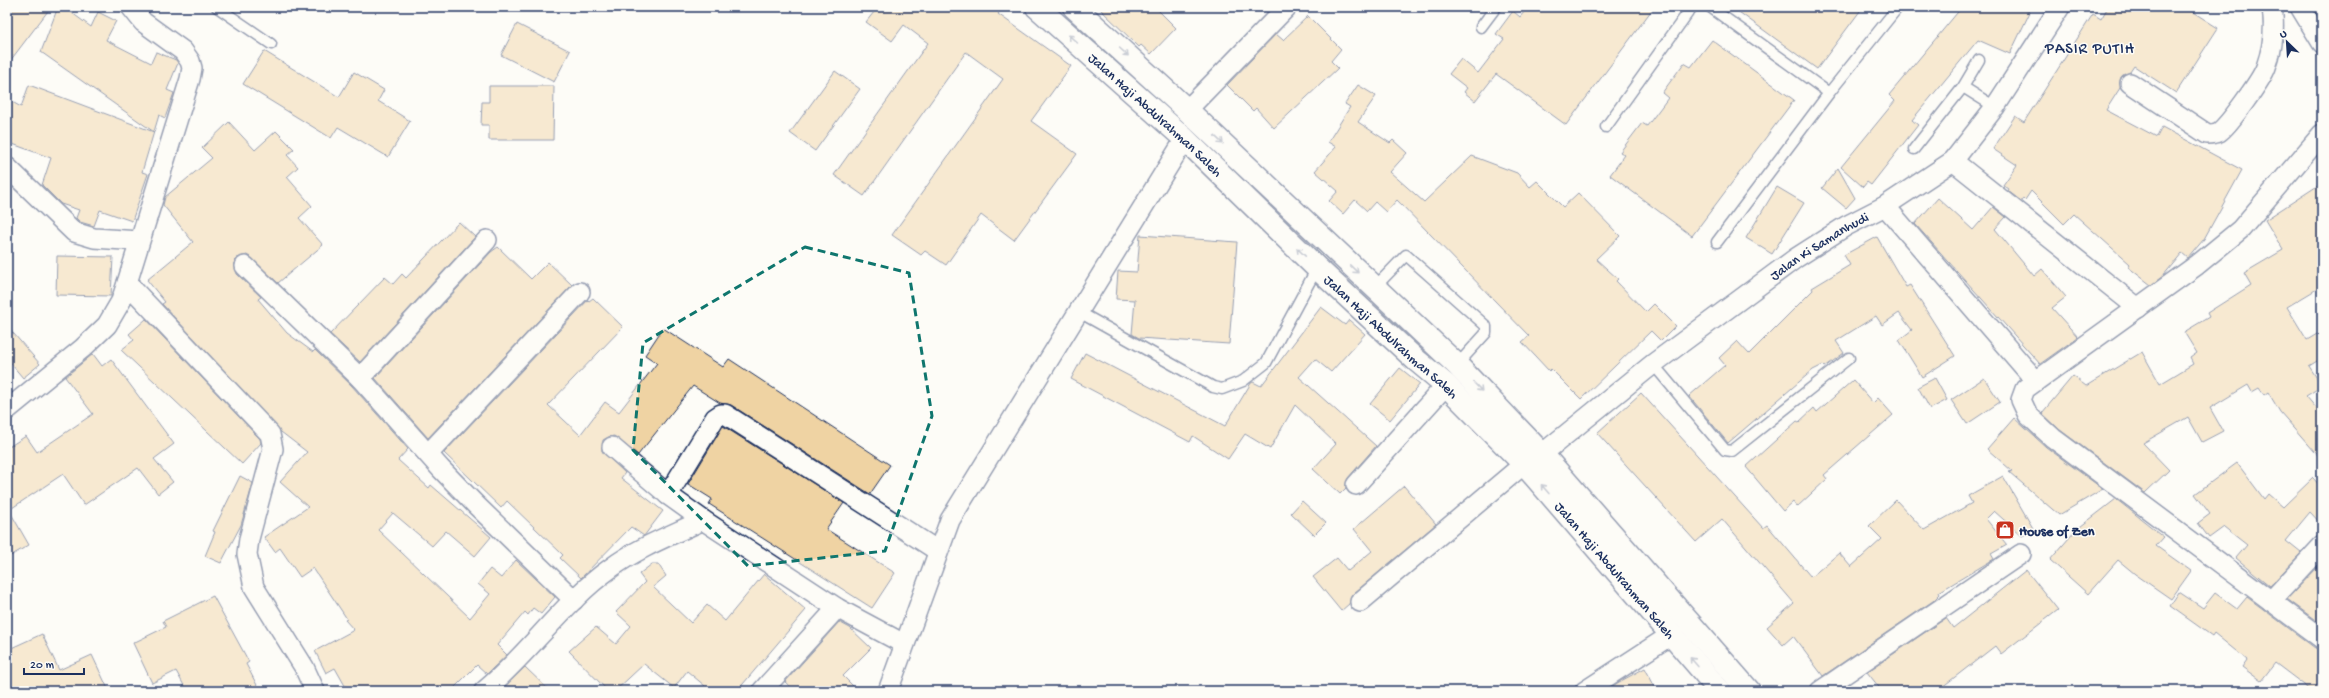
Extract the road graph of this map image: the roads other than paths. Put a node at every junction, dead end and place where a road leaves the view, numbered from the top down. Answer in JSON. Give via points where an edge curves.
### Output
{"nodes":[{"id":1,"x":131,"y":7,"type":"edge"},
{"id":2,"x":217,"y":7,"type":"edge"},
{"id":3,"x":1038,"y":7,"type":"edge"},
{"id":4,"x":1074,"y":7,"type":"edge"},
{"id":5,"x":1287,"y":7,"type":"edge"},
{"id":6,"x":1496,"y":7,"type":"edge"},
{"id":7,"x":1692,"y":7,"type":"edge"},
{"id":8,"x":1710,"y":7,"type":"edge"},
{"id":9,"x":1898,"y":7,"type":"edge"},
{"id":10,"x":2060,"y":7,"type":"edge"},
{"id":11,"x":2272,"y":7,"type":"edge"},
{"id":12,"x":2300,"y":7,"type":"edge"},
{"id":13,"x":1481,"y":27,"type":"dead end"},
{"id":14,"x":2322,"y":43,"type":"edge"},
{"id":15,"x":271,"y":44,"type":"dead end"},
{"id":16,"x":1979,"y":60,"type":"dead end"},
{"id":17,"x":2130,"y":83,"type":"dead end"},
{"id":18,"x":1963,"y":87,"type":"junction"},
{"id":19,"x":1830,"y":93,"type":"junction"},
{"id":20,"x":1995,"y":107,"type":"junction"},
{"id":21,"x":1187,"y":110,"type":"junction"},
{"id":22,"x":1606,"y":127,"type":"dead end"},
{"id":23,"x":2322,"y":134,"type":"edge"},
{"id":24,"x":1185,"y":139,"type":"junction"},
{"id":25,"x":1914,"y":149,"type":"dead end"},
{"id":26,"x":1953,"y":161,"type":"junction"},
{"id":27,"x":7,"y":167,"type":"edge"},
{"id":28,"x":1254,"y":174,"type":"junction"},
{"id":29,"x":1240,"y":193,"type":"junction"},
{"id":30,"x":1885,"y":206,"type":"junction"},
{"id":31,"x":487,"y":240,"type":"dead end"},
{"id":32,"x":139,"y":241,"type":"junction"},
{"id":33,"x":1718,"y":242,"type":"dead end"},
{"id":34,"x":245,"y":266,"type":"dead end"},
{"id":35,"x":1317,"y":268,"type":"junction"},
{"id":36,"x":127,"y":283,"type":"junction"},
{"id":37,"x":1374,"y":287,"type":"junction"},
{"id":38,"x":580,"y":292,"type":"dead end"},
{"id":39,"x":2138,"y":308,"type":"junction"},
{"id":40,"x":1079,"y":312,"type":"junction"},
{"id":41,"x":1849,"y":358,"type":"dead end"},
{"id":42,"x":1457,"y":364,"type":"junction"},
{"id":43,"x":1653,"y":364,"type":"junction"},
{"id":44,"x":360,"y":378,"type":"junction"},
{"id":45,"x":2036,"y":381,"type":"junction"},
{"id":46,"x":1446,"y":385,"type":"junction"},
{"id":47,"x":7,"y":410,"type":"edge"},
{"id":48,"x":612,"y":447,"type":"dead end"},
{"id":49,"x":428,"y":454,"type":"junction"},
{"id":50,"x":1533,"y":459,"type":"junction"},
{"id":51,"x":1356,"y":485,"type":"dead end"},
{"id":52,"x":668,"y":495,"type":"junction"},
{"id":53,"x":703,"y":520,"type":"junction"},
{"id":54,"x":2322,"y":546,"type":"edge"},
{"id":55,"x":938,"y":551,"type":"junction"},
{"id":56,"x":2021,"y":554,"type":"dead end"},
{"id":57,"x":574,"y":600,"type":"junction"},
{"id":58,"x":2271,"y":601,"type":"junction"},
{"id":59,"x":1360,"y":602,"type":"dead end"},
{"id":60,"x":837,"y":608,"type":"junction"},
{"id":61,"x":1671,"y":635,"type":"junction"},
{"id":62,"x":2322,"y":639,"type":"edge"},
{"id":63,"x":904,"y":644,"type":"junction"},
{"id":64,"x":315,"y":691,"type":"edge"},
{"id":65,"x":484,"y":691,"type":"edge"},
{"id":66,"x":762,"y":691,"type":"edge"},
{"id":67,"x":888,"y":691,"type":"edge"},
{"id":68,"x":1585,"y":691,"type":"edge"},
{"id":69,"x":1720,"y":691,"type":"edge"},
{"id":70,"x":1749,"y":691,"type":"edge"},
{"id":71,"x":1820,"y":691,"type":"edge"}],
"edges":[{"from":1,"to":32,"type":"street","via":[[144,22],[183,51],[192,68]]},
{"from":2,"to":15,"type":"lane"},
{"from":24,"to":3,"type":"highway","name":"Jalan Haji Abdulrahman Saleh","one_way":true},
{"from":4,"to":21,"type":"highway","name":"Jalan Haji Abdulrahman Saleh","one_way":true},
{"from":5,"to":21,"type":"street"},
{"from":6,"to":13,"type":"lane"},
{"from":7,"to":22,"type":"lane"},
{"from":8,"to":19,"type":"lane"},
{"from":9,"to":19,"type":"lane"},
{"from":10,"to":20,"type":"street","name":"Jalan Ki Samanhudi"},
{"from":11,"to":17,"type":"street","via":[[2272,46],[2266,68],[2219,132],[2207,134]]},
{"from":12,"to":14,"type":"street"},
{"from":16,"to":18,"type":"lane"},
{"from":18,"to":20,"type":"lane"},
{"from":18,"to":25,"type":"lane"},
{"from":19,"to":33,"type":"lane"},
{"from":20,"to":26,"type":"street","name":"Jalan Ki Samanhudi"},
{"from":21,"to":28,"type":"highway","name":"Jalan Haji Abdulrahman Saleh","one_way":true},
{"from":23,"to":39,"type":"street","via":[[2240,229],[2197,265]]},
{"from":24,"to":29,"type":"highway","name":"Jalan Haji Abdulrahman Saleh"},
{"from":24,"to":40,"type":"street"},
{"from":26,"to":30,"type":"street","name":"Jalan Ki Samanhudi"},
{"from":26,"to":39,"type":"street"},
{"from":27,"to":32,"type":"street","via":[[74,232],[94,238]]},
{"from":28,"to":29,"type":"highway"},
{"from":28,"to":37,"type":"highway","name":"Jalan Haji Abdulrahman Saleh","one_way":true},
{"from":35,"to":29,"type":"highway","name":"Jalan Haji Abdulrahman Saleh","one_way":true},
{"from":30,"to":43,"type":"street","name":"Jalan Ki Samanhudi","via":[[1846,226],[1796,258]]},
{"from":30,"to":45,"type":"street"},
{"from":31,"to":44,"type":"street"},
{"from":32,"to":36,"type":"street"},
{"from":34,"to":44,"type":"street"},
{"from":35,"to":40,"type":"lane","via":[[1266,363],[1242,381],[1222,388],[1213,387]]},
{"from":35,"to":46,"type":"highway","name":"Jalan Haji Abdulrahman Saleh"},
{"from":36,"to":47,"type":"street","via":[[121,301],[107,325]]},
{"from":36,"to":64,"type":"street","via":[[270,434],[273,449],[249,539],[248,565],[254,587],[304,667]]},
{"from":37,"to":42,"type":"highway","name":"Jalan Haji Abdulrahman Saleh"},
{"from":37,"to":42,"type":"lane","via":[[1406,255],[1486,326],[1486,333]]},
{"from":38,"to":49,"type":"street"},
{"from":39,"to":45,"type":"street"},
{"from":40,"to":55,"type":"street","via":[[950,520]]},
{"from":41,"to":43,"type":"lane","via":[[1732,451],[1725,450]]},
{"from":42,"to":50,"type":"highway","name":"Jalan Haji Abdulrahman Saleh","one_way":true},
{"from":43,"to":50,"type":"street","name":"Jalan Ki Samanhudi"},
{"from":44,"to":49,"type":"street"},
{"from":45,"to":58,"type":"street","via":[[2025,389],[2021,400],[2028,416],[2053,438]]},
{"from":46,"to":50,"type":"highway","name":"Jalan Haji Abdulrahman Saleh"},
{"from":46,"to":51,"type":"street"},
{"from":48,"to":52,"type":"street"},
{"from":49,"to":57,"type":"street","via":[[476,505]]},
{"from":50,"to":59,"type":"street","name":"Jalan Ki Samanhudi"},
{"from":61,"to":50,"type":"highway","name":"Jalan Haji Abdulrahman Saleh","one_way":true},
{"from":50,"to":70,"type":"highway","name":"Jalan Haji Abdulrahman Saleh"},
{"from":52,"to":53,"type":"street"},
{"from":52,"to":55,"type":"street","via":[[715,418],[725,414]]},
{"from":53,"to":57,"type":"street","via":[[611,567]]},
{"from":53,"to":60,"type":"street"},
{"from":54,"to":58,"type":"street"},
{"from":55,"to":63,"type":"street"},
{"from":56,"to":71,"type":"street"},
{"from":57,"to":65,"type":"street"},
{"from":58,"to":62,"type":"street"},
{"from":60,"to":63,"type":"street"},
{"from":60,"to":66,"type":"street"},
{"from":61,"to":68,"type":"street"},
{"from":69,"to":61,"type":"highway","name":"Jalan Haji Abdulrahman Saleh","one_way":true},
{"from":63,"to":67,"type":"street"}]}
